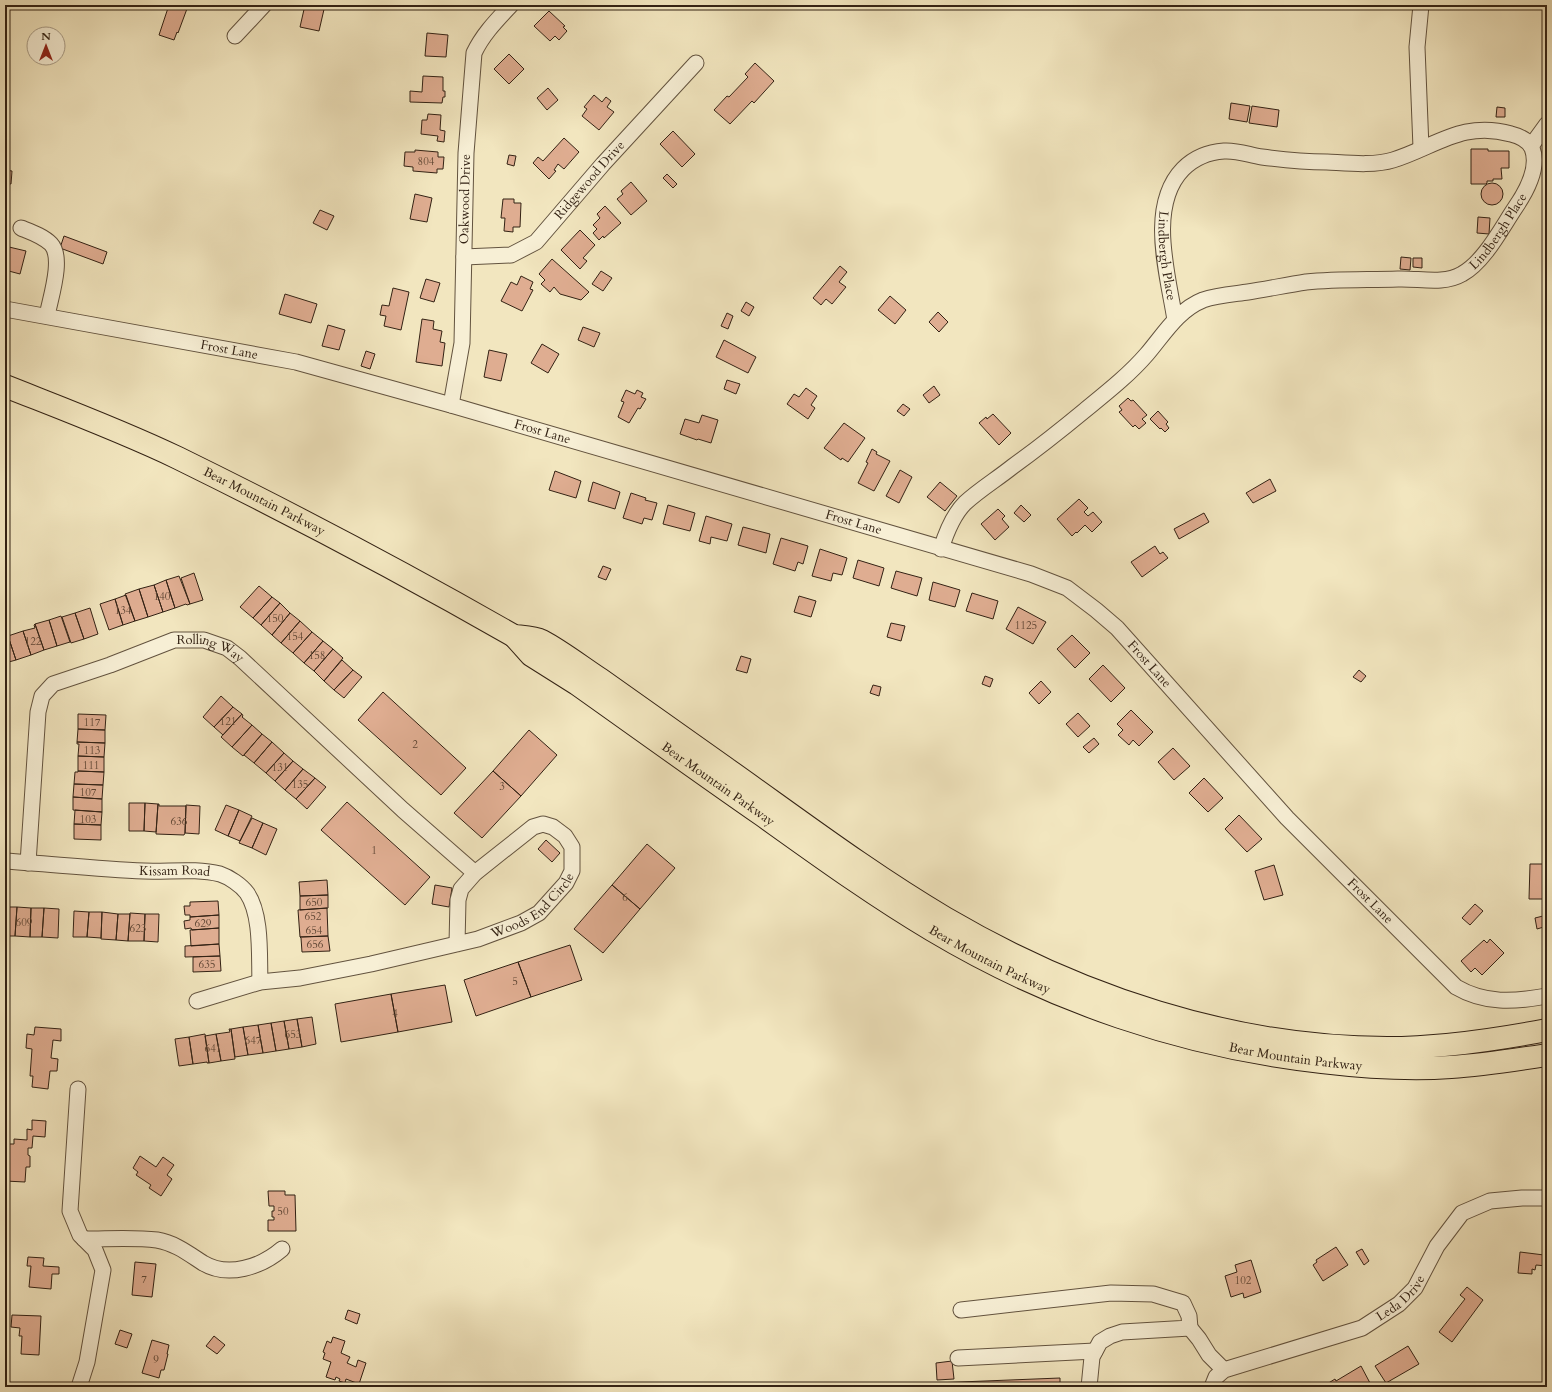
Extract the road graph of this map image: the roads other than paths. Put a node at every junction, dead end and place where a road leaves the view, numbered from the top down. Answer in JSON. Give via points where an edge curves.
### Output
{"nodes":[{"id":1,"x":264,"y":5,"type":"edge"},
{"id":2,"x":511,"y":5,"type":"edge"},
{"id":3,"x":1421,"y":5,"type":"edge"},
{"id":4,"x":235,"y":36,"type":"dead end"},
{"id":5,"x":696,"y":63,"type":"dead end"},
{"id":6,"x":1547,"y":124,"type":"edge"},
{"id":7,"x":1531,"y":146,"type":"junction"},
{"id":8,"x":1421,"y":148,"type":"junction"},
{"id":9,"x":21,"y":228,"type":"dead end"},
{"id":10,"x":464,"y":257,"type":"junction"},
{"id":11,"x":5,"y":309,"type":"edge"},
{"id":12,"x":47,"y":316,"type":"junction"},
{"id":13,"x":1175,"y":320,"type":"junction"},
{"id":14,"x":5,"y":386,"type":"edge"},
{"id":15,"x":451,"y":405,"type":"junction"},
{"id":16,"x":941,"y":549,"type":"junction"},
{"id":17,"x":514,"y":636,"type":"junction"},
{"id":18,"x":5,"y":861,"type":"edge"},
{"id":19,"x":28,"y":863,"type":"junction"},
{"id":20,"x":475,"y":873,"type":"junction"},
{"id":21,"x":457,"y":944,"type":"junction"},
{"id":22,"x":260,"y":982,"type":"junction"},
{"id":23,"x":1547,"y":996,"type":"edge"},
{"id":24,"x":197,"y":1001,"type":"dead end"},
{"id":25,"x":1547,"y":1030,"type":"edge"},
{"id":26,"x":1547,"y":1055,"type":"edge"},
{"id":27,"x":78,"y":1089,"type":"dead end"},
{"id":28,"x":1547,"y":1198,"type":"edge"},
{"id":29,"x":84,"y":1239,"type":"junction"},
{"id":30,"x":282,"y":1249,"type":"dead end"},
{"id":31,"x":961,"y":1310,"type":"dead end"},
{"id":32,"x":1190,"y":1328,"type":"junction"},
{"id":33,"x":1095,"y":1351,"type":"junction"},
{"id":34,"x":958,"y":1358,"type":"dead end"},
{"id":35,"x":1224,"y":1370,"type":"junction"},
{"id":36,"x":79,"y":1387,"type":"edge"},
{"id":37,"x":1089,"y":1387,"type":"edge"},
{"id":38,"x":1212,"y":1387,"type":"edge"}],
"edges":[{"from":1,"to":4,"type":"street"},
{"from":2,"to":10,"type":"street","name":"Oakwood Drive","via":[[490,28],[474,53],[466,153]]},
{"from":3,"to":8,"type":"street","via":[[1417,47]]},
{"from":5,"to":10,"type":"street","name":"Ridgewood Drive","via":[[603,164],[536,242],[511,255]]},
{"from":6,"to":7,"type":"street"},
{"from":7,"to":8,"type":"street","name":"Lindbergh Place","via":[[1518,136],[1491,130],[1456,134]]},
{"from":7,"to":13,"type":"street","name":"Lindbergh Place","via":[[1534,158],[1531,181],[1524,195],[1476,263],[1464,273],[1439,280],[1405,278],[1308,282],[1207,299],[1190,306]]},
{"from":8,"to":13,"type":"street","name":"Lindbergh Place","via":[[1390,161],[1374,163],[1296,161],[1224,151],[1196,158],[1176,177],[1163,212],[1162,238]]},
{"from":9,"to":12,"type":"street","via":[[42,237],[55,251],[56,271]]},
{"from":10,"to":15,"type":"street","name":"Oakwood Drive","via":[[462,344]]},
{"from":11,"to":12,"type":"street","name":"Frost Lane"},
{"from":12,"to":15,"type":"street","name":"Frost Lane","via":[[296,362]]},
{"from":13,"to":16,"type":"street","name":"Lindbergh Place","via":[[1145,357],[1114,387],[965,503],[954,517]]},
{"from":14,"to":17,"type":"highway","name":"Bear Mountain Parkway","via":[[177,458],[324,531]]},
{"from":15,"to":16,"type":"street","name":"Frost Lane"},
{"from":16,"to":23,"type":"street","name":"Frost Lane","via":[[1031,574],[1067,588],[1096,610],[1117,628],[1287,818],[1456,987],[1484,999],[1520,1000]]},
{"from":17,"to":25,"type":"highway","name":"Bear Mountain Parkway","via":[[540,640],[572,661],[916,900],[1002,949],[1086,986],[1185,1020],[1316,1045],[1422,1047],[1490,1040]]},
{"from":17,"to":26,"type":"highway","name":"Bear Mountain Parkway","via":[[531,655],[577,684],[876,895],[957,944],[1054,992],[1130,1021],[1181,1036],[1302,1060],[1368,1067],[1424,1068]]},
{"from":18,"to":19,"type":"street","name":"Kissam Road"},
{"from":19,"to":20,"type":"street","name":"Rolling Way","via":[[38,712],[42,696],[53,684],[174,640],[204,640],[227,648],[240,658],[403,810]]},
{"from":19,"to":22,"type":"street","name":"Kissam Road","via":[[221,874],[247,893],[254,908],[258,928]]},
{"from":20,"to":21,"type":"street","name":"Woods End Circle","via":[[461,889],[458,900]]},
{"from":20,"to":21,"type":"street","name":"Woods End Circle","via":[[533,827],[543,824],[566,836],[572,847],[572,871],[566,883],[539,913],[521,923]]},
{"from":21,"to":22,"type":"street","via":[[300,978]]},
{"from":22,"to":24,"type":"street"},
{"from":27,"to":29,"type":"street","via":[[70,1211]]},
{"from":28,"to":35,"type":"street","name":"Leda Drive","via":[[1490,1201],[1462,1213],[1437,1246],[1415,1288],[1398,1304],[1362,1328]]},
{"from":29,"to":30,"type":"street","via":[[158,1240],[182,1249],[205,1264],[222,1270],[243,1269],[272,1257]]},
{"from":29,"to":36,"type":"street","via":[[95,1250],[103,1270],[87,1362]]},
{"from":31,"to":32,"type":"street","via":[[1111,1293],[1153,1294],[1183,1303],[1189,1316]]},
{"from":32,"to":33,"type":"street","via":[[1122,1332],[1100,1342]]},
{"from":32,"to":35,"type":"street","via":[[1209,1355]]},
{"from":33,"to":34,"type":"street"},
{"from":33,"to":37,"type":"street"},
{"from":35,"to":38,"type":"street","via":[[1216,1377]]}]}
